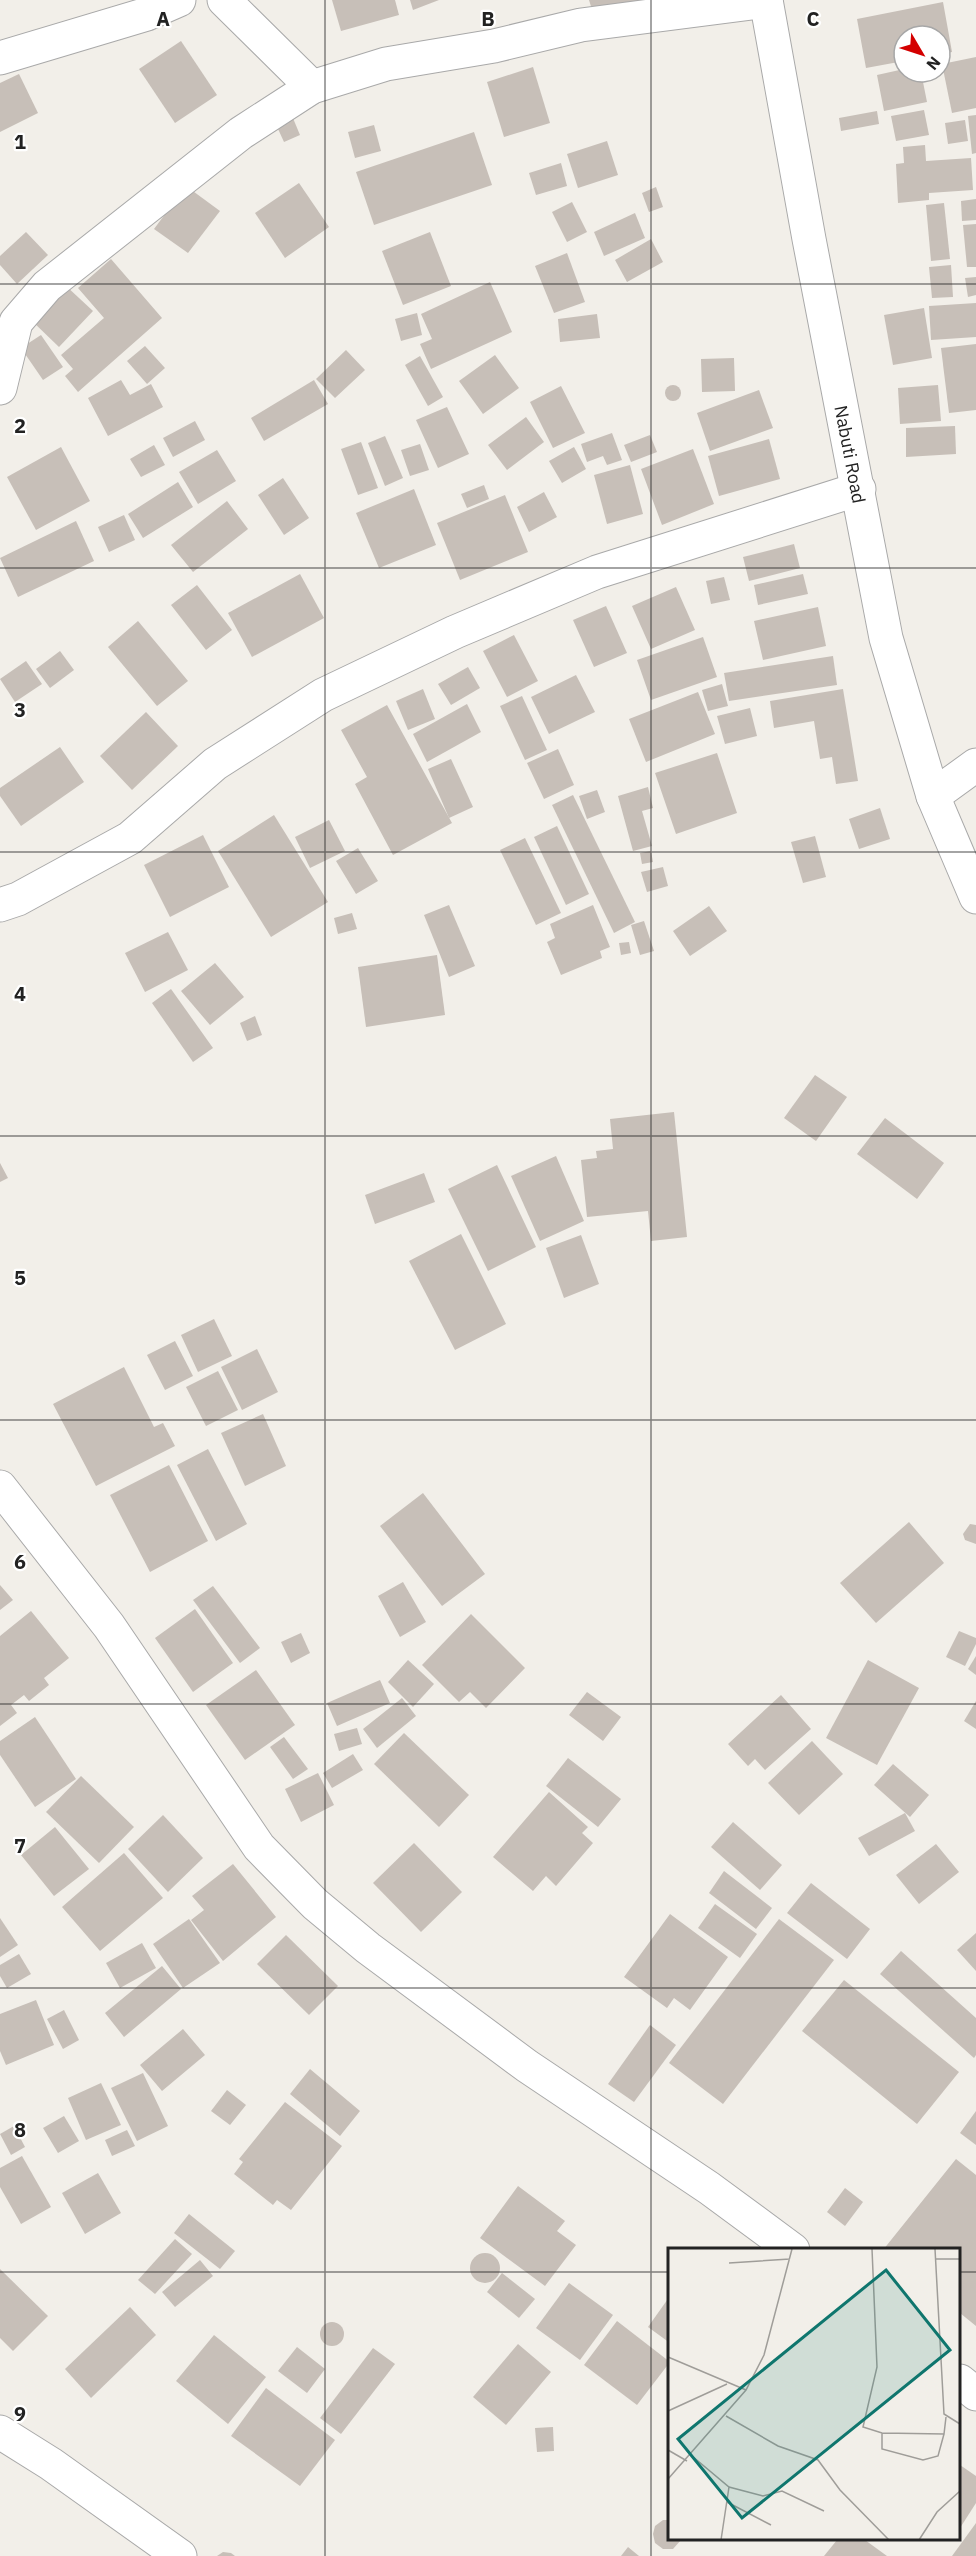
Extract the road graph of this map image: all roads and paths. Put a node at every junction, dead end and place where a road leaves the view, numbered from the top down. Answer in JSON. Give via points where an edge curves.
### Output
{"nodes":[{"id":1,"x":179,"y":0,"type":"edge"},
{"id":2,"x":224,"y":0,"type":"edge"},
{"id":3,"x":766,"y":0,"type":"edge"},
{"id":4,"x":0,"y":58,"type":"edge"},
{"id":5,"x":312,"y":87,"type":"junction"},
{"id":6,"x":0,"y":388,"type":"edge"},
{"id":7,"x":859,"y":489,"type":"junction"},
{"id":8,"x":976,"y":765,"type":"edge"},
{"id":9,"x":933,"y":796,"type":"junction"},
{"id":10,"x":976,"y":897,"type":"edge"},
{"id":11,"x":0,"y":905,"type":"edge"},
{"id":12,"x":0,"y":1487,"type":"edge"},
{"id":13,"x":790,"y":2248,"type":"edge"},
{"id":14,"x":961,"y":2382,"type":"edge"},
{"id":15,"x":976,"y":2394,"type":"edge"},
{"id":16,"x":0,"y":2432,"type":"edge"},
{"id":17,"x":180,"y":2556,"type":"edge"}],
"edges":[{"from":1,"to":4,"type":"street","via":[[147,14]]},
{"from":2,"to":5,"type":"street"},
{"from":3,"to":5,"type":"street","via":[[581,25],[494,46],[386,64]]},
{"from":3,"to":7,"type":"street","name":"Nabuti Road"},
{"from":5,"to":6,"type":"street","via":[[241,133],[47,286],[16,322]]},
{"from":7,"to":9,"type":"street","name":"Nabuti Road","via":[[886,638]]},
{"from":7,"to":11,"type":"street","via":[[597,572],[323,694],[216,764],[130,838]]},
{"from":8,"to":9,"type":"street"},
{"from":9,"to":10,"type":"street","name":"Nabuti Road"},
{"from":12,"to":13,"type":"street","via":[[109,1626],[259,1847],[315,1904],[528,2066],[710,2188]]},
{"from":14,"to":15,"type":"street"},
{"from":16,"to":17,"type":"street"}]}
